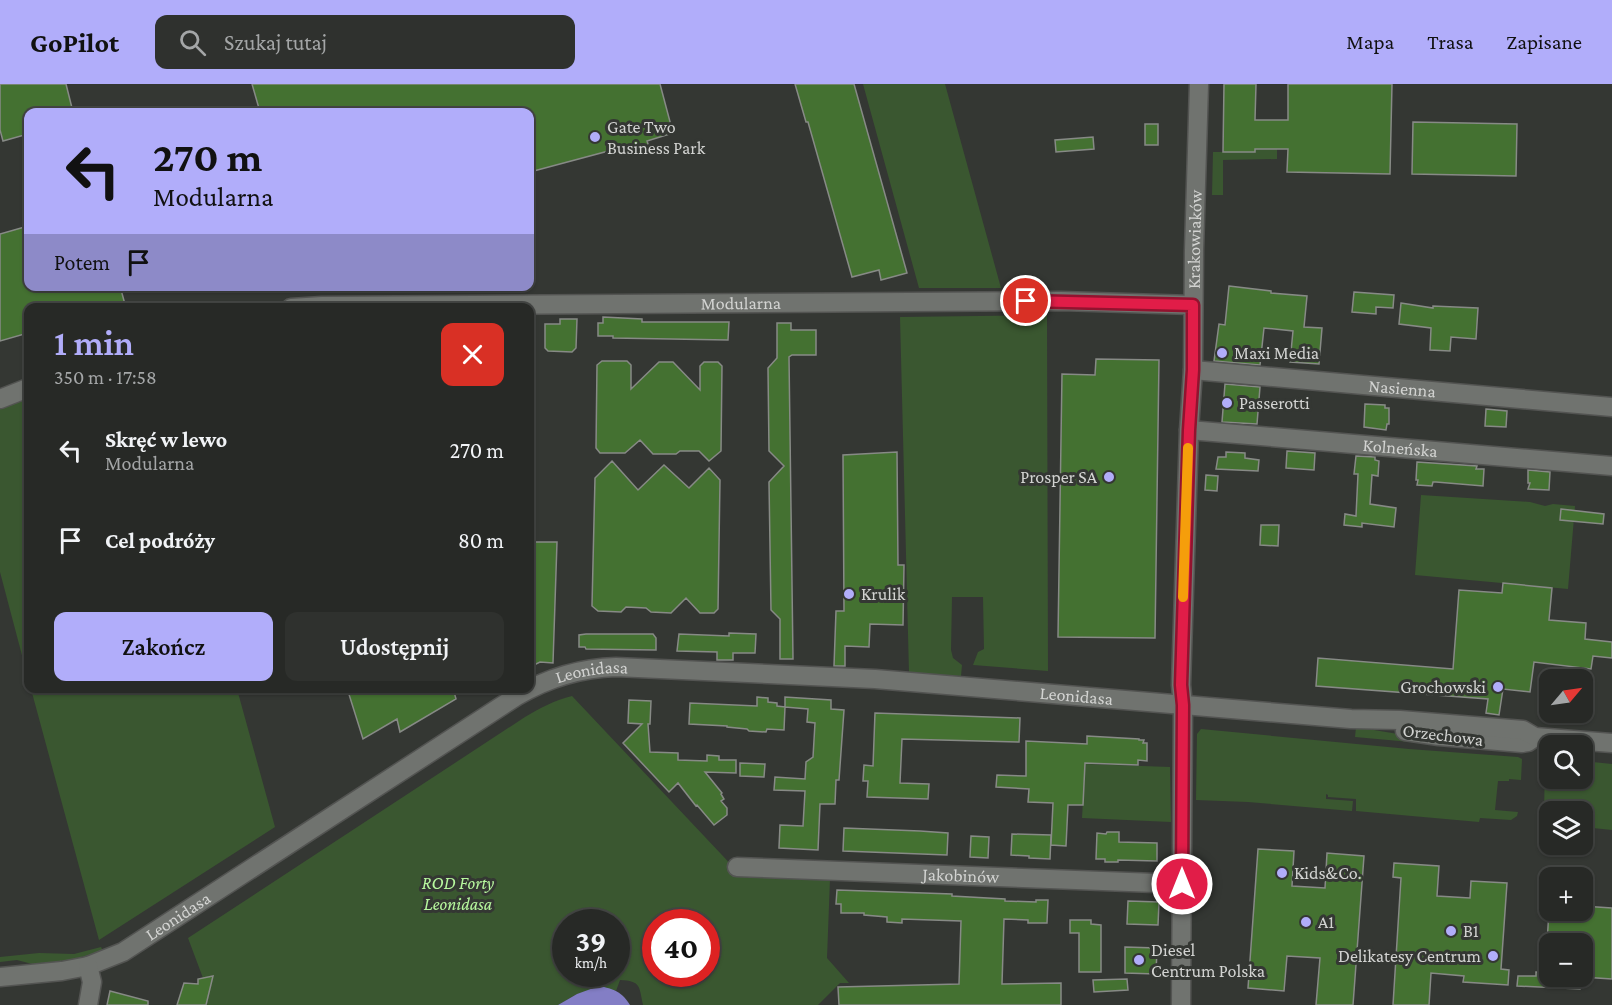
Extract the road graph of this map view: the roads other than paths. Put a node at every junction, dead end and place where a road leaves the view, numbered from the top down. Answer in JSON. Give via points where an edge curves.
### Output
{"nodes":[{"id":1,"x":1198,"y":84,"type":"edge"},
{"id":2,"x":534,"y":305,"type":"edge"},
{"id":3,"x":1193,"y":305,"type":"junction"},
{"id":4,"x":1193,"y":370,"type":"junction"},
{"id":5,"x":24,"y":390,"type":"edge"},
{"id":6,"x":0,"y":399,"type":"edge"},
{"id":7,"x":1612,"y":407,"type":"edge"},
{"id":8,"x":1189,"y":430,"type":"junction"},
{"id":9,"x":1612,"y":466,"type":"edge"},
{"id":10,"x":534,"y":688,"type":"edge"},
{"id":11,"x":523,"y":693,"type":"edge"},
{"id":12,"x":1183,"y":705,"type":"junction"},
{"id":13,"x":1612,"y":743,"type":"edge"},
{"id":14,"x":737,"y":867,"type":"dead end"},
{"id":15,"x":1182,"y":884,"type":"junction"},
{"id":16,"x":88,"y":966,"type":"junction"},
{"id":17,"x":0,"y":977,"type":"edge"},
{"id":18,"x":88,"y":1005,"type":"edge"},
{"id":19,"x":1181,"y":1005,"type":"edge"}],
"edges":[{"from":1,"to":3,"type":"street","name":"Krakowiaków"},
{"from":2,"to":3,"type":"street","name":"Modularna","via":[[1040,301]]},
{"from":3,"to":4,"type":"street","name":"Krakowiaków"},
{"from":4,"to":7,"type":"street","name":"Nasienna"},
{"from":4,"to":8,"type":"street","name":"Krakowiaków"},
{"from":5,"to":6,"type":"street"},
{"from":8,"to":9,"type":"street","name":"Kolneńska"},
{"from":8,"to":12,"type":"street","name":"Krakowiaków"},
{"from":10,"to":12,"type":"street","name":"Leonidasa","via":[[577,671],[616,667],[876,679]]},
{"from":11,"to":16,"type":"street","name":"Leonidasa","via":[[157,931],[123,952]]},
{"from":12,"to":13,"type":"street","name":"Orzechowa","via":[[1351,718],[1439,736],[1522,743],[1535,737]]},
{"from":12,"to":15,"type":"street","name":"Krakowiaków"},
{"from":14,"to":15,"type":"street","name":"Jakobinów"},
{"from":15,"to":19,"type":"street","name":"Krakowiaków"},
{"from":16,"to":17,"type":"street","name":"Leonidasa"},
{"from":16,"to":18,"type":"street","via":[[92,982]]}]}
